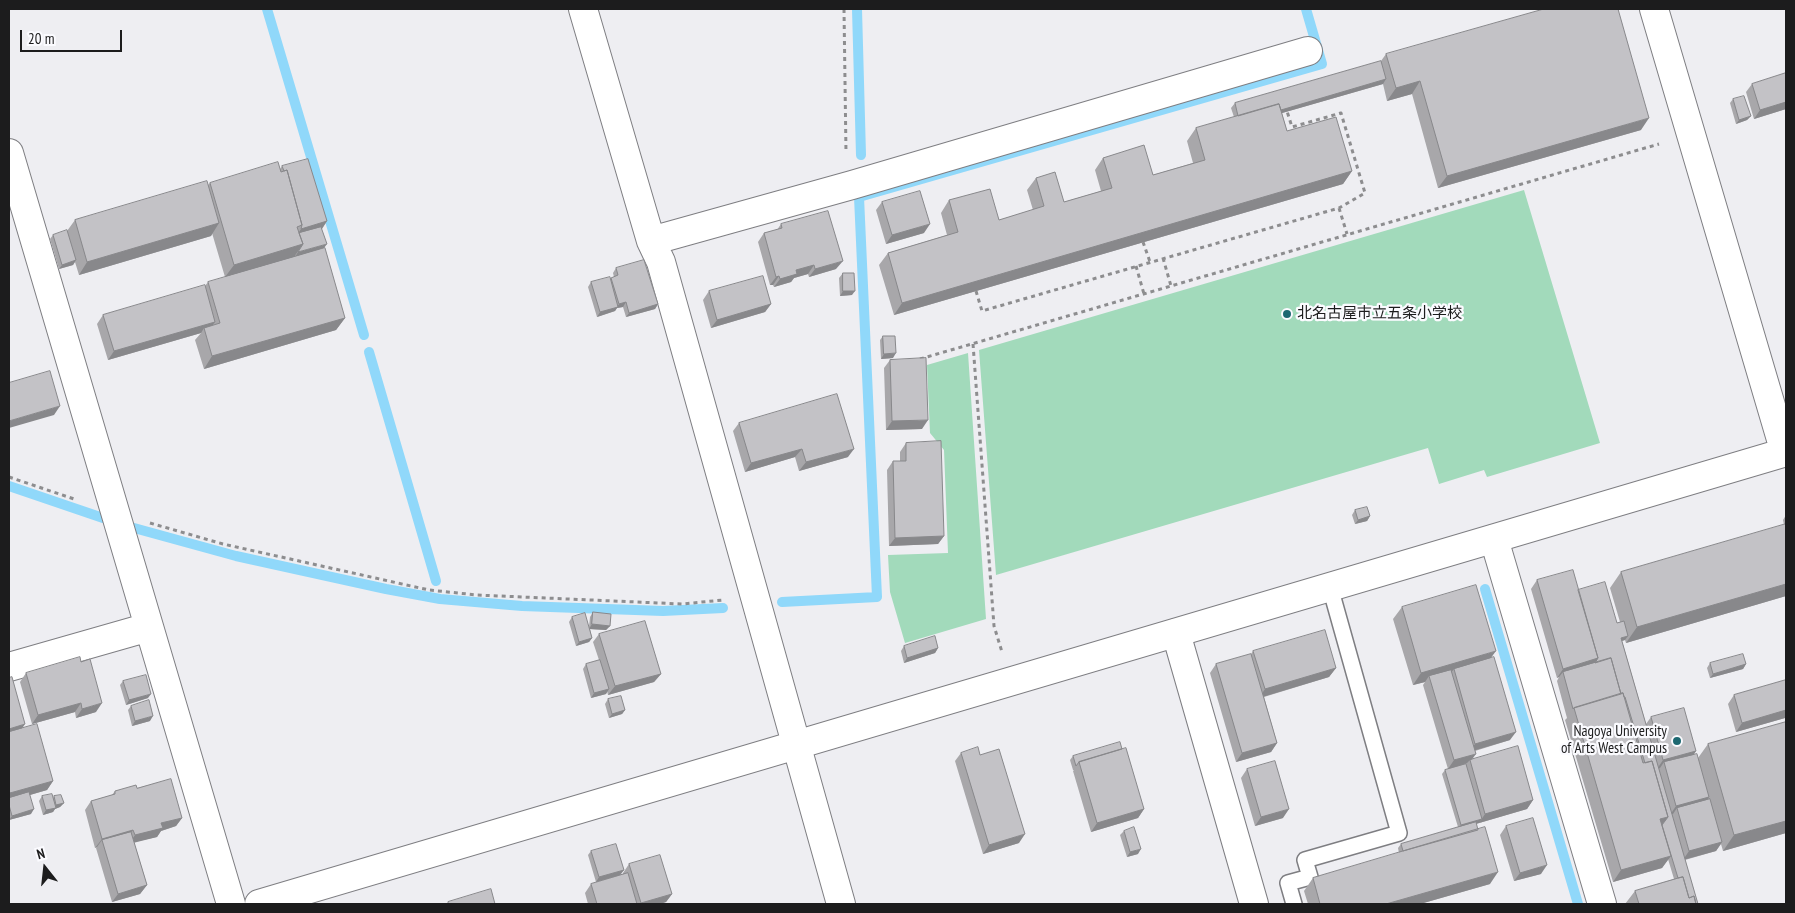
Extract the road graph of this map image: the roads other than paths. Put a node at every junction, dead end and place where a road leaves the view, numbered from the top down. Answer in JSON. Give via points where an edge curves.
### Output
{"nodes":[{"id":1,"x":583,"y":9,"type":"edge"},
{"id":2,"x":1654,"y":9,"type":"edge"},
{"id":3,"x":1308,"y":51,"type":"dead end"},
{"id":4,"x":9,"y":153,"type":"edge"},
{"id":5,"x":650,"y":241,"type":"junction"},
{"id":6,"x":1786,"y":452,"type":"edge"},
{"id":7,"x":1494,"y":539,"type":"junction"},
{"id":8,"x":1330,"y":588,"type":"junction"},
{"id":9,"x":150,"y":627,"type":"junction"},
{"id":10,"x":1176,"y":633,"type":"junction"},
{"id":11,"x":9,"y":667,"type":"edge"},
{"id":12,"x":797,"y":746,"type":"junction"},
{"id":13,"x":232,"y":904,"type":"edge"},
{"id":14,"x":259,"y":904,"type":"edge"},
{"id":15,"x":841,"y":904,"type":"edge"},
{"id":16,"x":1254,"y":904,"type":"edge"},
{"id":17,"x":1294,"y":904,"type":"edge"},
{"id":18,"x":1602,"y":904,"type":"edge"}],
"edges":[{"from":1,"to":5,"type":"street"},
{"from":2,"to":6,"type":"street"},
{"from":3,"to":5,"type":"street"},
{"from":4,"to":9,"type":"street"},
{"from":5,"to":12,"type":"street","via":[[661,262]]},
{"from":6,"to":7,"type":"street"},
{"from":7,"to":8,"type":"street"},
{"from":7,"to":18,"type":"street"},
{"from":8,"to":10,"type":"street"},
{"from":8,"to":17,"type":"lane","via":[[1399,833],[1305,860],[1310,877],[1288,883]]},
{"from":9,"to":11,"type":"street"},
{"from":9,"to":13,"type":"street"},
{"from":10,"to":12,"type":"street"},
{"from":10,"to":16,"type":"street"},
{"from":12,"to":14,"type":"street"},
{"from":12,"to":15,"type":"street"}]}
